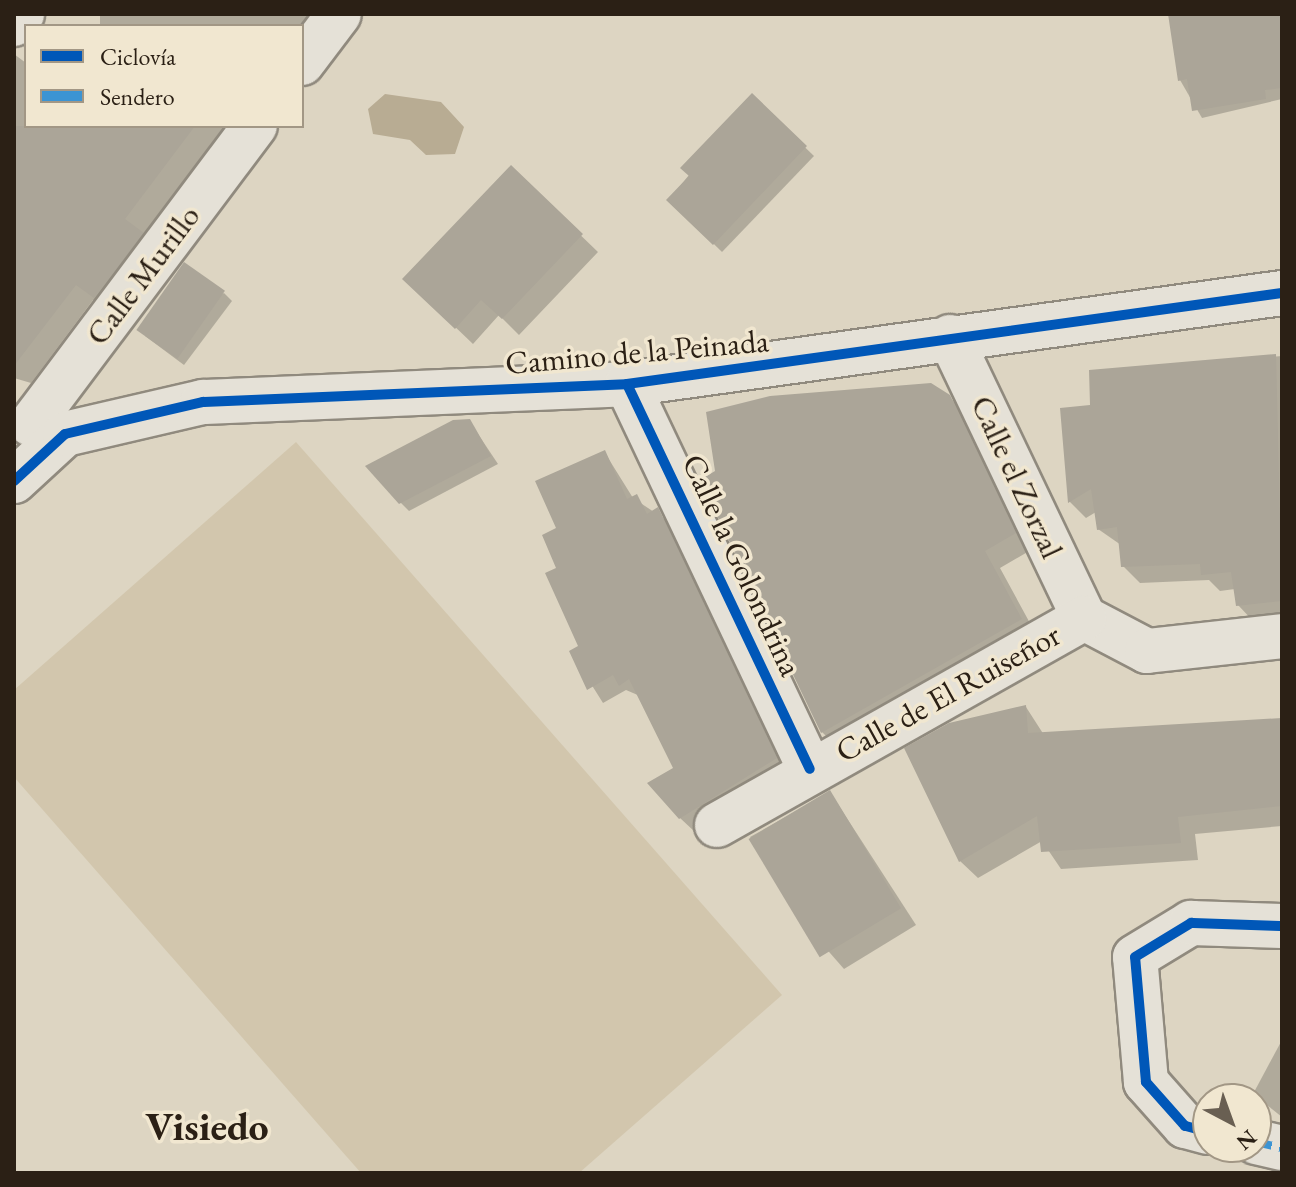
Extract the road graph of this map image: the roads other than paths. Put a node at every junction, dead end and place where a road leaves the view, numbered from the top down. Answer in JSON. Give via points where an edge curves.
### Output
{"nodes":[{"id":1,"x":22,"y":14,"type":"edge"},
{"id":2,"x":339,"y":14,"type":"edge"},
{"id":3,"x":14,"y":24,"type":"edge"},
{"id":4,"x":304,"y":60,"type":"edge"},
{"id":5,"x":254,"y":128,"type":"edge"},
{"id":6,"x":1282,"y":293,"type":"edge"},
{"id":7,"x":950,"y":337,"type":"junction"},
{"id":8,"x":627,"y":384,"type":"junction"},
{"id":9,"x":37,"y":426,"type":"edge"},
{"id":10,"x":14,"y":481,"type":"edge"},
{"id":11,"x":1084,"y":618,"type":"junction"},
{"id":12,"x":1282,"y":636,"type":"edge"},
{"id":13,"x":810,"y":769,"type":"junction"},
{"id":14,"x":717,"y":825,"type":"dead end"},
{"id":15,"x":1282,"y":926,"type":"edge"},
{"id":16,"x":1192,"y":1128,"type":"edge"}],
"edges":[{"from":1,"to":3,"type":"street"},
{"from":2,"to":4,"type":"street"},
{"from":5,"to":9,"type":"street","name":"Calle Murillo"},
{"from":6,"to":7,"type":"street","name":"Camino de la Peinada"},
{"from":7,"to":8,"type":"street","name":"Camino de la Peinada","via":[[839,360]]},
{"from":7,"to":11,"type":"street","name":"Calle el Zorzal"},
{"from":8,"to":9,"type":"street","name":"Camino de la Peinada","via":[[203,402]]},
{"from":8,"to":13,"type":"street","name":"Calle la Golondrina"},
{"from":9,"to":10,"type":"street","name":"Camino de la Peinada"},
{"from":11,"to":12,"type":"street","name":"Calle de El Ruiseñor","via":[[1147,651]]},
{"from":11,"to":13,"type":"street","name":"Calle de El Ruiseñor"},
{"from":13,"to":14,"type":"street","name":"Calle de El Ruiseñor"},
{"from":15,"to":16,"type":"street","via":[[1191,923],[1135,957],[1146,1082]]}]}
